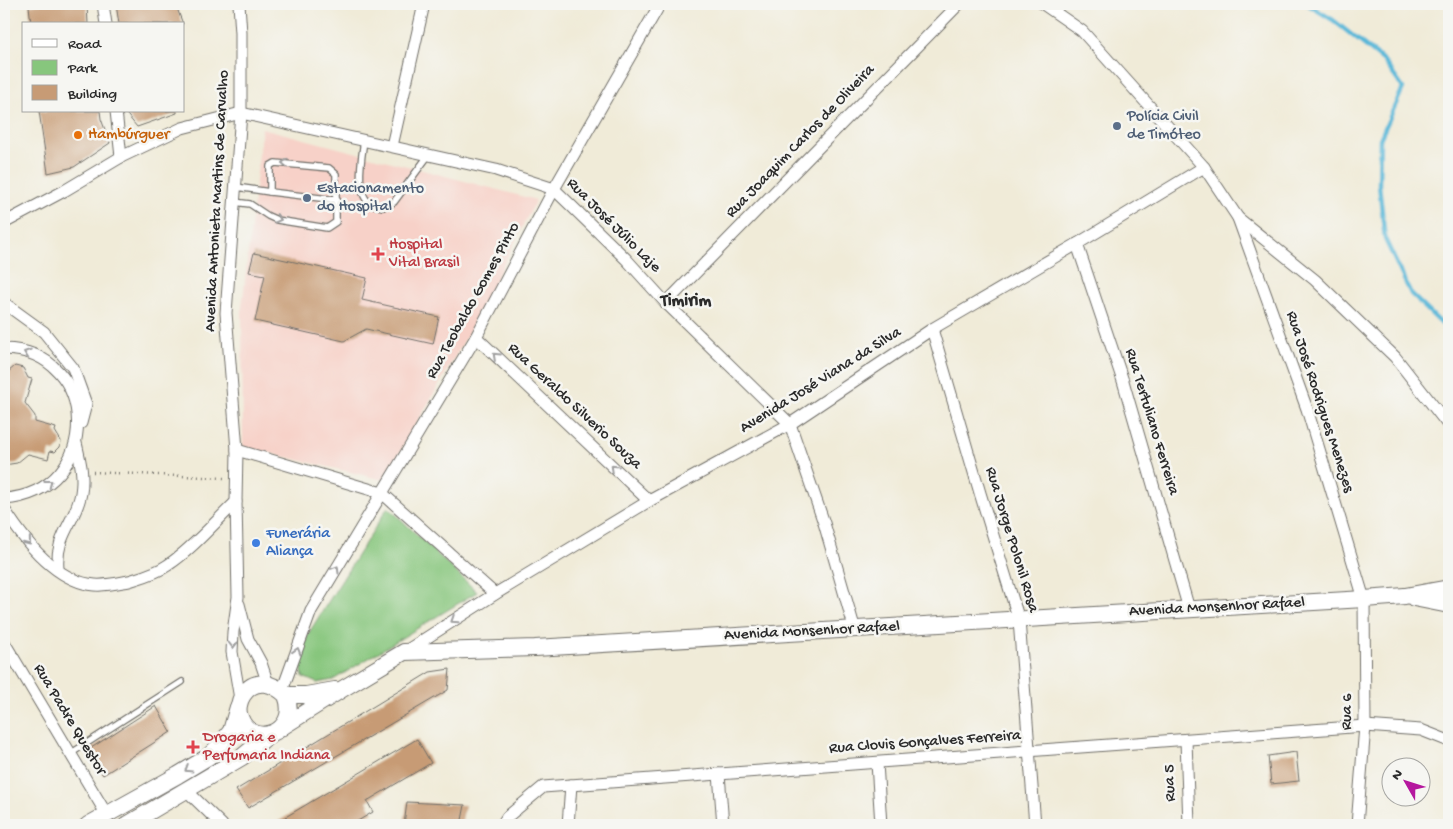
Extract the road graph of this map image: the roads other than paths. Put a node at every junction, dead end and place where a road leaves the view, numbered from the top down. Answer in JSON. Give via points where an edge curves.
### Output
{"nodes":[{"id":1,"x":103,"y":4,"type":"edge"},
{"id":2,"x":239,"y":4,"type":"edge"},
{"id":3,"x":424,"y":4,"type":"edge"},
{"id":4,"x":660,"y":4,"type":"edge"},
{"id":5,"x":958,"y":4,"type":"edge"},
{"id":6,"x":1043,"y":4,"type":"edge"},
{"id":7,"x":106,"y":22,"type":"edge"},
{"id":8,"x":116,"y":112,"type":"edge"},
{"id":9,"x":241,"y":113,"type":"junction"},
{"id":10,"x":364,"y":140,"type":"junction"},
{"id":11,"x":392,"y":146,"type":"junction"},
{"id":12,"x":428,"y":156,"type":"junction"},
{"id":13,"x":121,"y":157,"type":"junction"},
{"id":14,"x":1204,"y":167,"type":"junction"},
{"id":15,"x":235,"y":187,"type":"junction"},
{"id":16,"x":554,"y":189,"type":"junction"},
{"id":17,"x":270,"y":192,"type":"junction"},
{"id":18,"x":337,"y":200,"type":"junction"},
{"id":19,"x":234,"y":202,"type":"junction"},
{"id":20,"x":1238,"y":218,"type":"junction"},
{"id":21,"x":4,"y":224,"type":"edge"},
{"id":22,"x":1077,"y":244,"type":"junction"},
{"id":23,"x":4,"y":303,"type":"edge"},
{"id":24,"x":666,"y":303,"type":"junction"},
{"id":25,"x":932,"y":329,"type":"junction"},
{"id":26,"x":476,"y":337,"type":"junction"},
{"id":27,"x":4,"y":349,"type":"edge"},
{"id":28,"x":790,"y":424,"type":"junction"},
{"id":29,"x":1449,"y":426,"type":"edge"},
{"id":30,"x":77,"y":440,"type":"junction"},
{"id":31,"x":237,"y":450,"type":"junction"},
{"id":32,"x":382,"y":493,"type":"junction"},
{"id":33,"x":4,"y":499,"type":"edge"},
{"id":34,"x":649,"y":501,"type":"junction"},
{"id":35,"x":236,"y":502,"type":"junction"},
{"id":36,"x":4,"y":509,"type":"edge"},
{"id":37,"x":58,"y":569,"type":"junction"},
{"id":38,"x":1449,"y":588,"type":"edge"},
{"id":39,"x":495,"y":594,"type":"junction"},
{"id":40,"x":1405,"y":596,"type":"junction"},
{"id":41,"x":238,"y":597,"type":"junction"},
{"id":42,"x":1364,"y":599,"type":"junction"},
{"id":43,"x":1449,"y":605,"type":"edge"},
{"id":44,"x":1189,"y":609,"type":"junction"},
{"id":45,"x":1019,"y":620,"type":"junction"},
{"id":46,"x":855,"y":630,"type":"junction"},
{"id":47,"x":4,"y":642,"type":"edge"},
{"id":48,"x":404,"y":652,"type":"junction"},
{"id":49,"x":182,"y":682,"type":"dead end"},
{"id":50,"x":344,"y":688,"type":"junction"},
{"id":51,"x":279,"y":690,"type":"junction"},
{"id":52,"x":239,"y":703,"type":"junction"},
{"id":53,"x":1365,"y":726,"type":"junction"},
{"id":54,"x":276,"y":731,"type":"junction"},
{"id":55,"x":1186,"y":740,"type":"junction"},
{"id":56,"x":1449,"y":741,"type":"edge"},
{"id":57,"x":1030,"y":751,"type":"junction"},
{"id":58,"x":70,"y":754,"type":"junction"},
{"id":59,"x":877,"y":763,"type":"junction"},
{"id":60,"x":719,"y":774,"type":"junction"},
{"id":61,"x":570,"y":785,"type":"junction"},
{"id":62,"x":187,"y":790,"type":"junction"},
{"id":63,"x":107,"y":815,"type":"junction"},
{"id":64,"x":88,"y":825,"type":"edge"},
{"id":65,"x":127,"y":825,"type":"edge"},
{"id":66,"x":222,"y":825,"type":"edge"},
{"id":67,"x":502,"y":825,"type":"edge"},
{"id":68,"x":568,"y":825,"type":"edge"},
{"id":69,"x":723,"y":825,"type":"edge"},
{"id":70,"x":881,"y":825,"type":"edge"},
{"id":71,"x":1035,"y":825,"type":"edge"},
{"id":72,"x":1189,"y":825,"type":"edge"},
{"id":73,"x":1356,"y":825,"type":"edge"}],
"edges":[{"from":1,"to":7,"type":"street"},
{"from":2,"to":9,"type":"street","name":"Avenida Antonieta Martins de Carvalho"},
{"from":3,"to":11,"type":"street"},
{"from":4,"to":16,"type":"street","name":"Rua Teobaldo Gomes Pinto"},
{"from":5,"to":24,"type":"street","name":"Rua Joaquim Carlos de Oliveira"},
{"from":6,"to":14,"type":"street","via":[[1082,31]]},
{"from":8,"to":13,"type":"street"},
{"from":9,"to":10,"type":"street","name":"Rua José Júlio Laje"},
{"from":9,"to":13,"type":"street","via":[[182,128]]},
{"from":9,"to":15,"type":"street","name":"Avenida Antonieta Martins de Carvalho"},
{"from":10,"to":11,"type":"street","name":"Rua José Júlio Laje"},
{"from":10,"to":12,"type":"lane","via":[[362,194],[370,203],[382,208],[394,202]]},
{"from":11,"to":12,"type":"street","name":"Rua José Júlio Laje"},
{"from":12,"to":16,"type":"street","name":"Rua José Júlio Laje","via":[[496,170]]},
{"from":13,"to":21,"type":"street"},
{"from":14,"to":20,"type":"street"},
{"from":14,"to":22,"type":"street","name":"Avenida José Viana da Silva"},
{"from":15,"to":17,"type":"lane"},
{"from":15,"to":19,"type":"street","name":"Avenida Antonieta Martins de Carvalho"},
{"from":16,"to":24,"type":"street","name":"Rua José Júlio Laje"},
{"from":16,"to":26,"type":"street","name":"Rua Teobaldo Gomes Pinto"},
{"from":17,"to":18,"type":"lane"},
{"from":18,"to":17,"type":"lane","one_way":true,"via":[[336,174],[329,168],[275,162],[270,166]]},
{"from":19,"to":18,"type":"lane","one_way":true,"via":[[250,204],[277,220],[327,228],[336,222]]},
{"from":19,"to":31,"type":"street","name":"Avenida Antonieta Martins de Carvalho","via":[[226,313]]},
{"from":20,"to":29,"type":"street","via":[[1315,280],[1395,356]]},
{"from":20,"to":42,"type":"street","name":"Rua José Rodrigues Menezes","via":[[1307,409]]},
{"from":22,"to":25,"type":"street","name":"Avenida José Viana da Silva"},
{"from":22,"to":44,"type":"street","name":"Rua Tertuliano Ferreira","via":[[1123,381]]},
{"from":23,"to":30,"type":"street","via":[[44,332],[73,368],[86,404]]},
{"from":24,"to":28,"type":"street","name":"Rua José Júlio Laje"},
{"from":25,"to":28,"type":"street","name":"Avenida José Viana da Silva"},
{"from":25,"to":45,"type":"street","name":"Rua Jorge Polonil Rosa"},
{"from":26,"to":32,"type":"street","name":"Rua Teobaldo Gomes Pinto"},
{"from":34,"to":26,"type":"street","name":"Rua Geraldo Silverio Souza","one_way":true},
{"from":30,"to":27,"type":"street","one_way":true,"via":[[78,413],[71,390],[58,371],[39,357],[16,349]]},
{"from":28,"to":34,"type":"street","name":"Avenida José Viana da Silva"},
{"from":28,"to":46,"type":"street","name":"Rua José Júlio Laje","via":[[824,523]]},
{"from":33,"to":30,"type":"street","one_way":true,"via":[[18,498],[38,490],[55,478],[68,462]]},
{"from":30,"to":37,"type":"street","via":[[83,471],[81,494],[61,539]]},
{"from":31,"to":32,"type":"street"},
{"from":31,"to":35,"type":"street","name":"Avenida Antonieta Martins de Carvalho"},
{"from":32,"to":39,"type":"street"},
{"from":51,"to":32,"type":"street","name":"Rua Teobaldo Gomes Pinto","one_way":true,"via":[[311,611]]},
{"from":34,"to":39,"type":"street","name":"Avenida José Viana da Silva"},
{"from":35,"to":37,"type":"street","via":[[168,565],[143,577],[113,585],[94,585],[76,580]]},
{"from":35,"to":41,"type":"street","name":"Avenida Antonieta Martins de Carvalho"},
{"from":36,"to":37,"type":"street","one_way":true,"via":[[38,554]]},
{"from":38,"to":40,"type":"main road"},
{"from":39,"to":48,"type":"street","name":"Avenida José Viana da Silva","one_way":true},
{"from":40,"to":42,"type":"main road","name":"Avenida Monsenhor Rafael"},
{"from":40,"to":43,"type":"main road"},
{"from":41,"to":51,"type":"street","via":[[248,639]]},
{"from":41,"to":52,"type":"street","name":"Avenida Antonieta Martins de Carvalho","one_way":true,"via":[[232,652]]},
{"from":42,"to":44,"type":"main road","name":"Avenida Monsenhor Rafael"},
{"from":42,"to":53,"type":"street","name":"Rua 6"},
{"from":44,"to":45,"type":"main road","name":"Avenida Monsenhor Rafael"},
{"from":45,"to":46,"type":"main road","name":"Avenida Monsenhor Rafael"},
{"from":45,"to":57,"type":"street","name":"Rua Jorge Polonil Rosa"},
{"from":46,"to":48,"type":"main road","name":"Avenida Monsenhor Rafael"},
{"from":47,"to":58,"type":"street","name":"Rua Padre Questor"},
{"from":48,"to":50,"type":"main road","name":"Avenida Monsenhor Rafael"},
{"from":49,"to":58,"type":"lane"},
{"from":50,"to":51,"type":"main road","via":[[313,694]]},
{"from":50,"to":54,"type":"main road","name":"Avenida Monsenhor Rafael"},
{"from":51,"to":52,"type":"main road","via":[[260,684],[252,686]]},
{"from":51,"to":54,"type":"main road","via":[[289,704],[289,712],[287,720]]},
{"from":52,"to":54,"type":"main road","via":[[239,715],[247,729],[262,735]]},
{"from":52,"to":63,"type":"main road","one_way":true,"via":[[231,731],[208,757]]},
{"from":53,"to":55,"type":"street","name":"Rua Clovis Gonçalves Ferreira"},
{"from":53,"to":56,"type":"street","name":"Rua Clovis Gonçalves Ferreira","via":[[1422,730]]},
{"from":53,"to":73,"type":"street","name":"Rua 6"},
{"from":54,"to":62,"type":"main road","name":"Avenida Monsenhor Rafael","via":[[242,757]]},
{"from":55,"to":57,"type":"street","name":"Rua Clovis Gonçalves Ferreira"},
{"from":55,"to":72,"type":"street","name":"Rua 5"},
{"from":57,"to":59,"type":"street","name":"Rua Clovis Gonçalves Ferreira"},
{"from":57,"to":71,"type":"street","name":"Rua Jorge Polonil Rosa"},
{"from":58,"to":63,"type":"street","name":"Rua Padre Questor"},
{"from":59,"to":60,"type":"street","name":"Rua Clovis Gonçalves Ferreira"},
{"from":59,"to":70,"type":"street"},
{"from":60,"to":61,"type":"street","name":"Rua Clovis Gonçalves Ferreira"},
{"from":60,"to":69,"type":"street"},
{"from":61,"to":67,"type":"street","name":"Rua Clovis Gonçalves Ferreira","via":[[544,787],[507,817]]},
{"from":61,"to":68,"type":"street"},
{"from":62,"to":65,"type":"main road","name":"Avenida Monsenhor Rafael"},
{"from":62,"to":66,"type":"street"},
{"from":63,"to":64,"type":"main road"}]}
